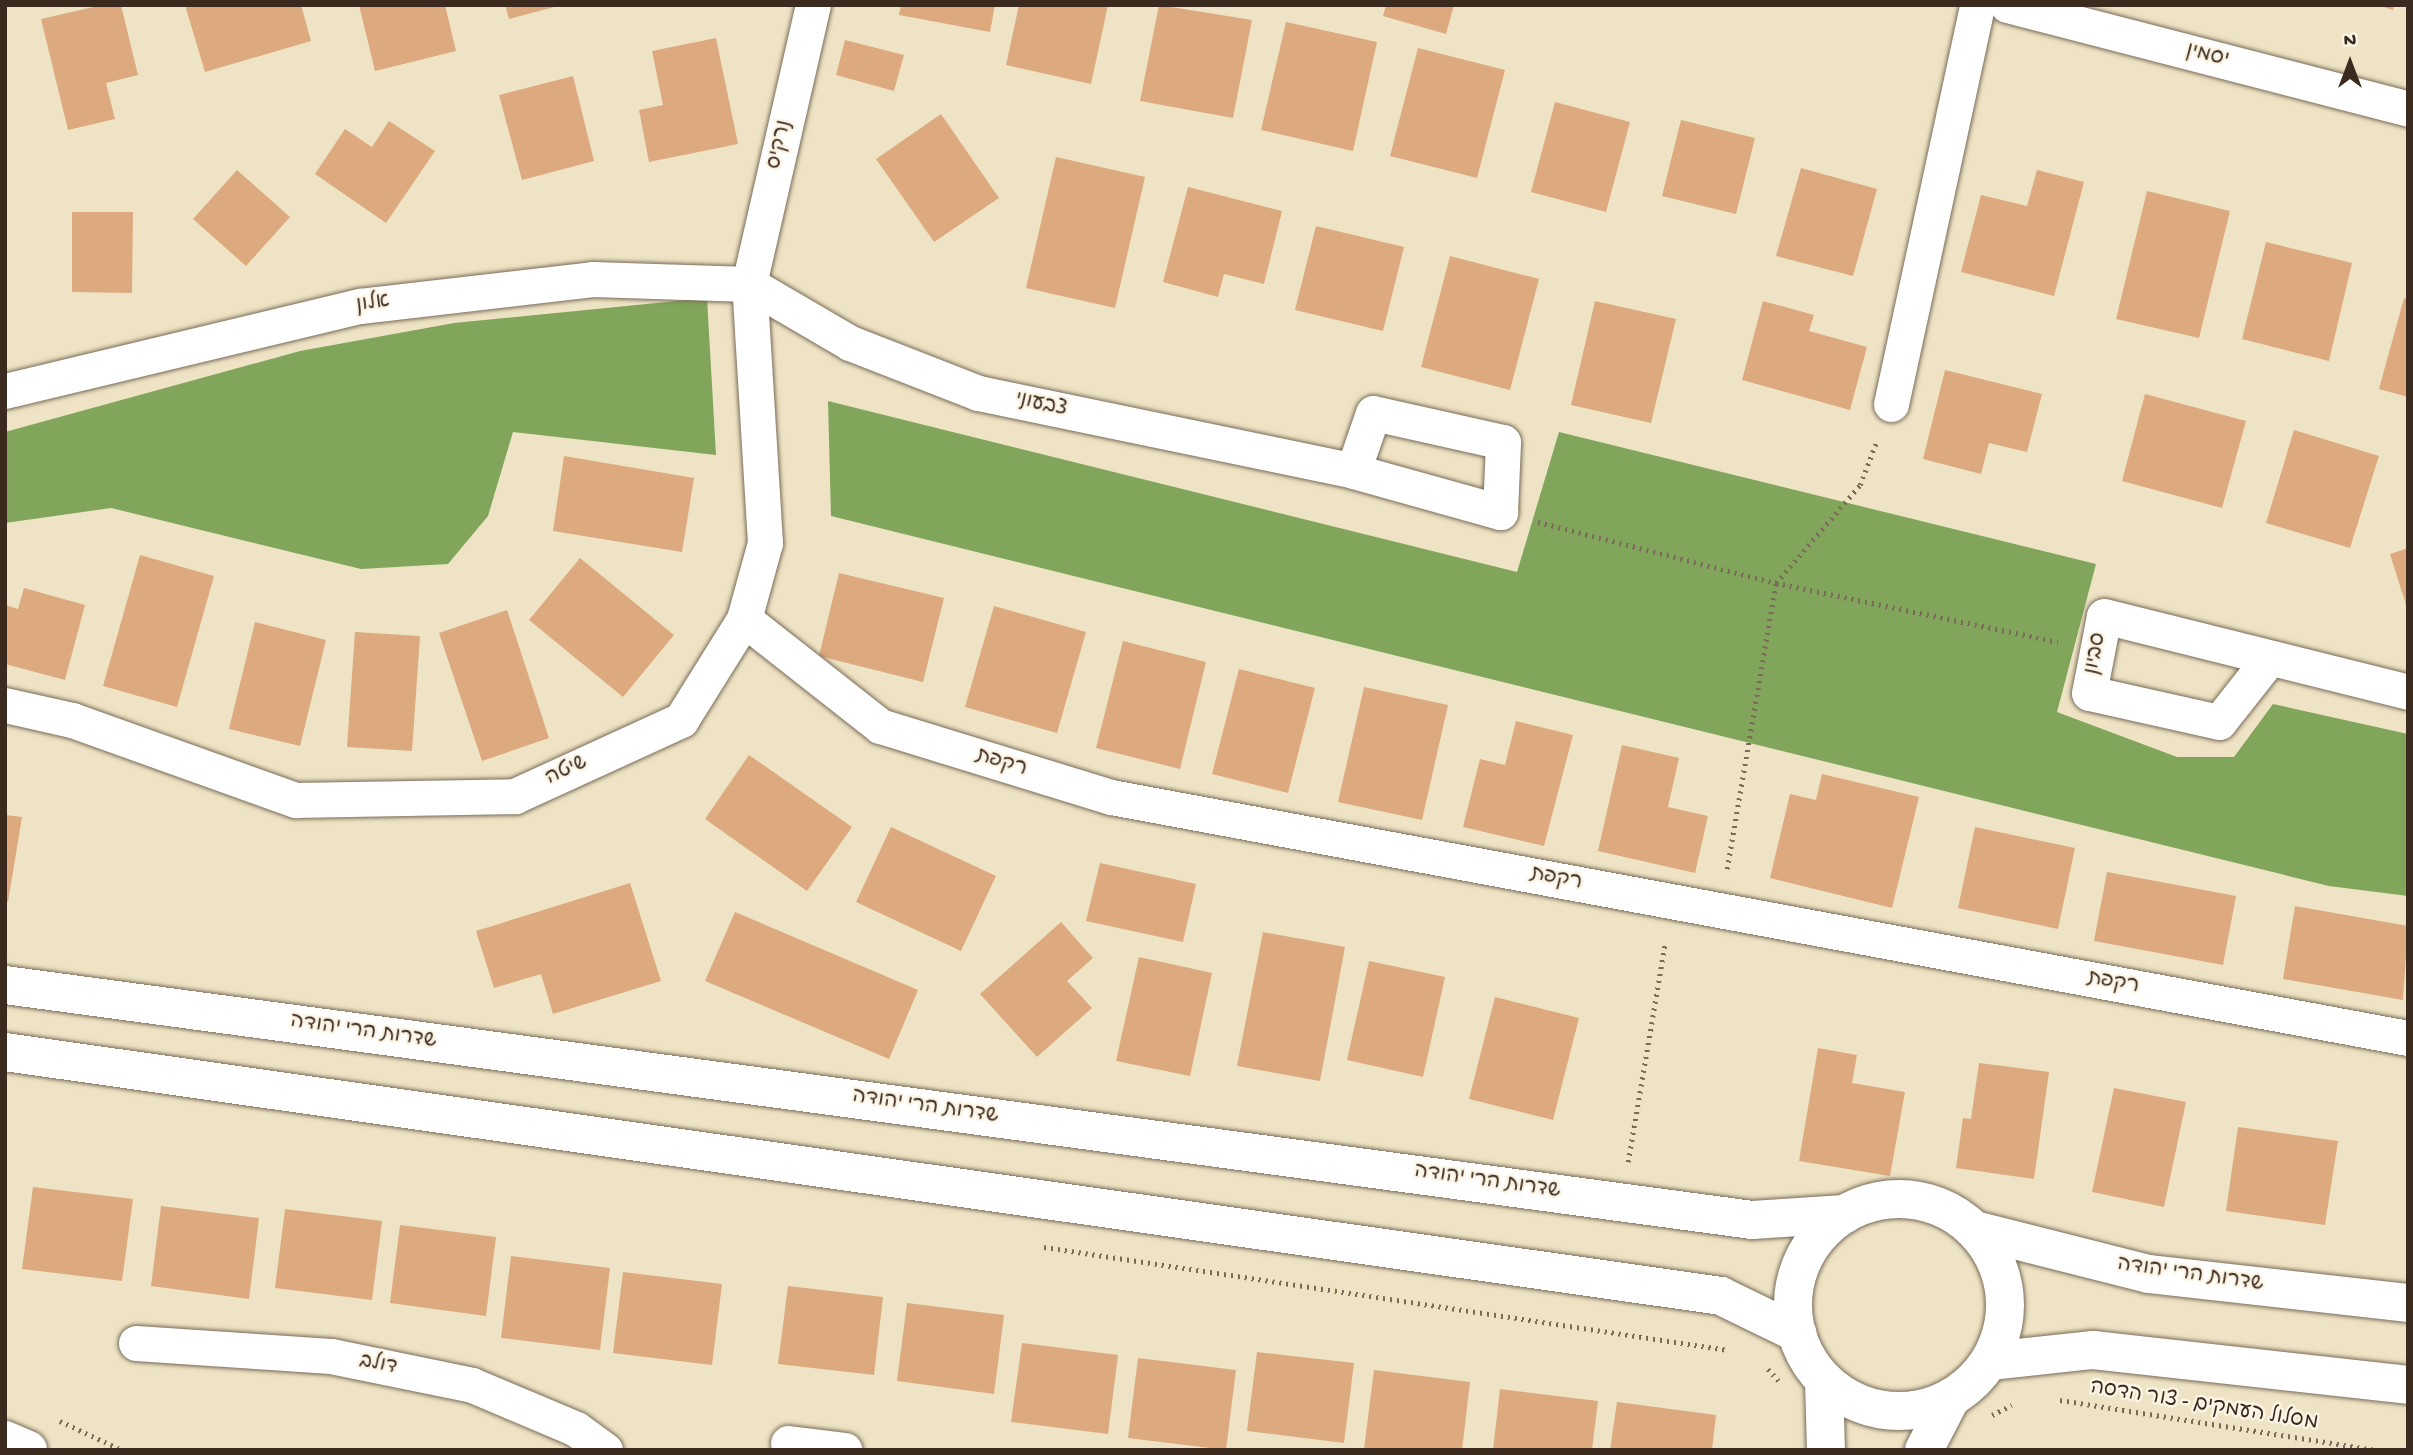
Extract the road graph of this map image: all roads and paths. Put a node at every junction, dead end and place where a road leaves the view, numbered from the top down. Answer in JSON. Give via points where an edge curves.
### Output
{"nodes":[{"id":1,"x":813,"y":5,"type":"edge"},
{"id":2,"x":1977,"y":5,"type":"edge"},
{"id":3,"x":2007,"y":5,"type":"edge"},
{"id":4,"x":2408,"y":109,"type":"edge"},
{"id":5,"x":749,"y":284,"type":"junction"},
{"id":6,"x":5,"y":391,"type":"edge"},
{"id":7,"x":1891,"y":404,"type":"joint"},
{"id":8,"x":1353,"y":471,"type":"junction"},
{"id":9,"x":1500,"y":512,"type":"junction"},
{"id":10,"x":1776,"y":583,"type":"junction"},
{"id":11,"x":744,"y":619,"type":"junction"},
{"id":12,"x":2098,"y":650,"type":"junction"},
{"id":13,"x":2269,"y":660,"type":"junction"},
{"id":14,"x":2408,"y":692,"type":"edge"},
{"id":15,"x":5,"y":705,"type":"edge"},
{"id":16,"x":1672,"y":902,"type":"junction"},
{"id":17,"x":1720,"y":911,"type":"junction"},
{"id":18,"x":5,"y":985,"type":"edge"},
{"id":19,"x":2408,"y":1038,"type":"edge"},
{"id":20,"x":5,"y":1052,"type":"edge"},
{"id":21,"x":1622,"y":1200,"type":"junction"},
{"id":22,"x":1844,"y":1214,"type":"junction"},
{"id":23,"x":1975,"y":1230,"type":"junction"},
{"id":24,"x":2408,"y":1303,"type":"edge"},
{"id":25,"x":1797,"y":1333,"type":"junction"},
{"id":26,"x":136,"y":1343,"type":"dead end"},
{"id":27,"x":1990,"y":1361,"type":"junction"},
{"id":28,"x":1824,"y":1380,"type":"junction"},
{"id":29,"x":2408,"y":1385,"type":"edge"},
{"id":30,"x":1951,"y":1398,"type":"junction"},
{"id":31,"x":2057,"y":1400,"type":"dead end"},
{"id":32,"x":5,"y":1440,"type":"edge"},
{"id":33,"x":788,"y":1443,"type":"dead end"},
{"id":34,"x":28,"y":1450,"type":"edge"},
{"id":35,"x":605,"y":1450,"type":"edge"},
{"id":36,"x":845,"y":1450,"type":"edge"},
{"id":37,"x":1826,"y":1450,"type":"edge"},
{"id":38,"x":1924,"y":1450,"type":"edge"},
{"id":39,"x":2374,"y":1450,"type":"edge"}],
"edges":[{"from":1,"to":5,"type":"street","name":"נרקיס"},
{"from":2,"to":7,"type":"street"},
{"from":3,"to":4,"type":"street","name":"יסמין"},
{"from":5,"to":6,"type":"street","name":"אלון","via":[[592,278],[360,306]]},
{"from":5,"to":8,"type":"street","name":"צבעוני","via":[[850,343],[978,393]]},
{"from":5,"to":11,"type":"street","name":"שיטה","via":[[765,543]]},
{"from":7,"to":10,"type":"path","via":[[1860,485]]},
{"from":8,"to":9,"type":"street","name":"צבעוני"},
{"from":8,"to":9,"type":"street","via":[[1373,413],[1503,442]]},
{"from":9,"to":10,"type":"path"},
{"from":10,"to":12,"type":"path"},
{"from":10,"to":17,"type":"path"},
{"from":11,"to":15,"type":"street","name":"שיטה","via":[[681,720],[514,796],[296,800],[72,720]]},
{"from":11,"to":16,"type":"street","name":"רקפת","via":[[880,726],[1111,797]]},
{"from":12,"to":13,"type":"street","name":"סביון","via":[[2104,616]]},
{"from":12,"to":13,"type":"street","name":"סביון","via":[[2089,693],[2219,722]]},
{"from":13,"to":14,"type":"street","name":"סביון"},
{"from":16,"to":17,"type":"street","name":"רקפת"},
{"from":16,"to":21,"type":"path"},
{"from":17,"to":19,"type":"street","name":"רקפת"},
{"from":18,"to":21,"type":"street","name":"שדרות הרי יהודה"},
{"from":20,"to":25,"type":"street","via":[[1721,1296]]},
{"from":21,"to":22,"type":"street","name":"שדרות הרי יהודה","via":[[1752,1220]]},
{"from":22,"to":23,"type":"street","via":[[1898,1199],[1952,1213]]},
{"from":22,"to":25,"type":"street","via":[[1823,1231],[1796,1279]]},
{"from":23,"to":24,"type":"street","name":"שדרות הרי יהודה","via":[[2149,1274]]},
{"from":23,"to":27,"type":"street","via":[[2003,1280],[2004,1317]]},
{"from":25,"to":28,"type":"street","via":[[1807,1359]]},
{"from":26,"to":35,"type":"street","name":"דולב","via":[[331,1356],[472,1385],[576,1429]]},
{"from":27,"to":29,"type":"street","via":[[2093,1350]]},
{"from":27,"to":30,"type":"street"},
{"from":28,"to":30,"type":"street","via":[[1871,1408],[1898,1411]]},
{"from":28,"to":37,"type":"street"},
{"from":30,"to":38,"type":"street"},
{"from":31,"to":39,"type":"path","name":"מסלול העמקים - צור הדסה"},
{"from":32,"to":34,"type":"street"},
{"from":33,"to":36,"type":"street"}]}
